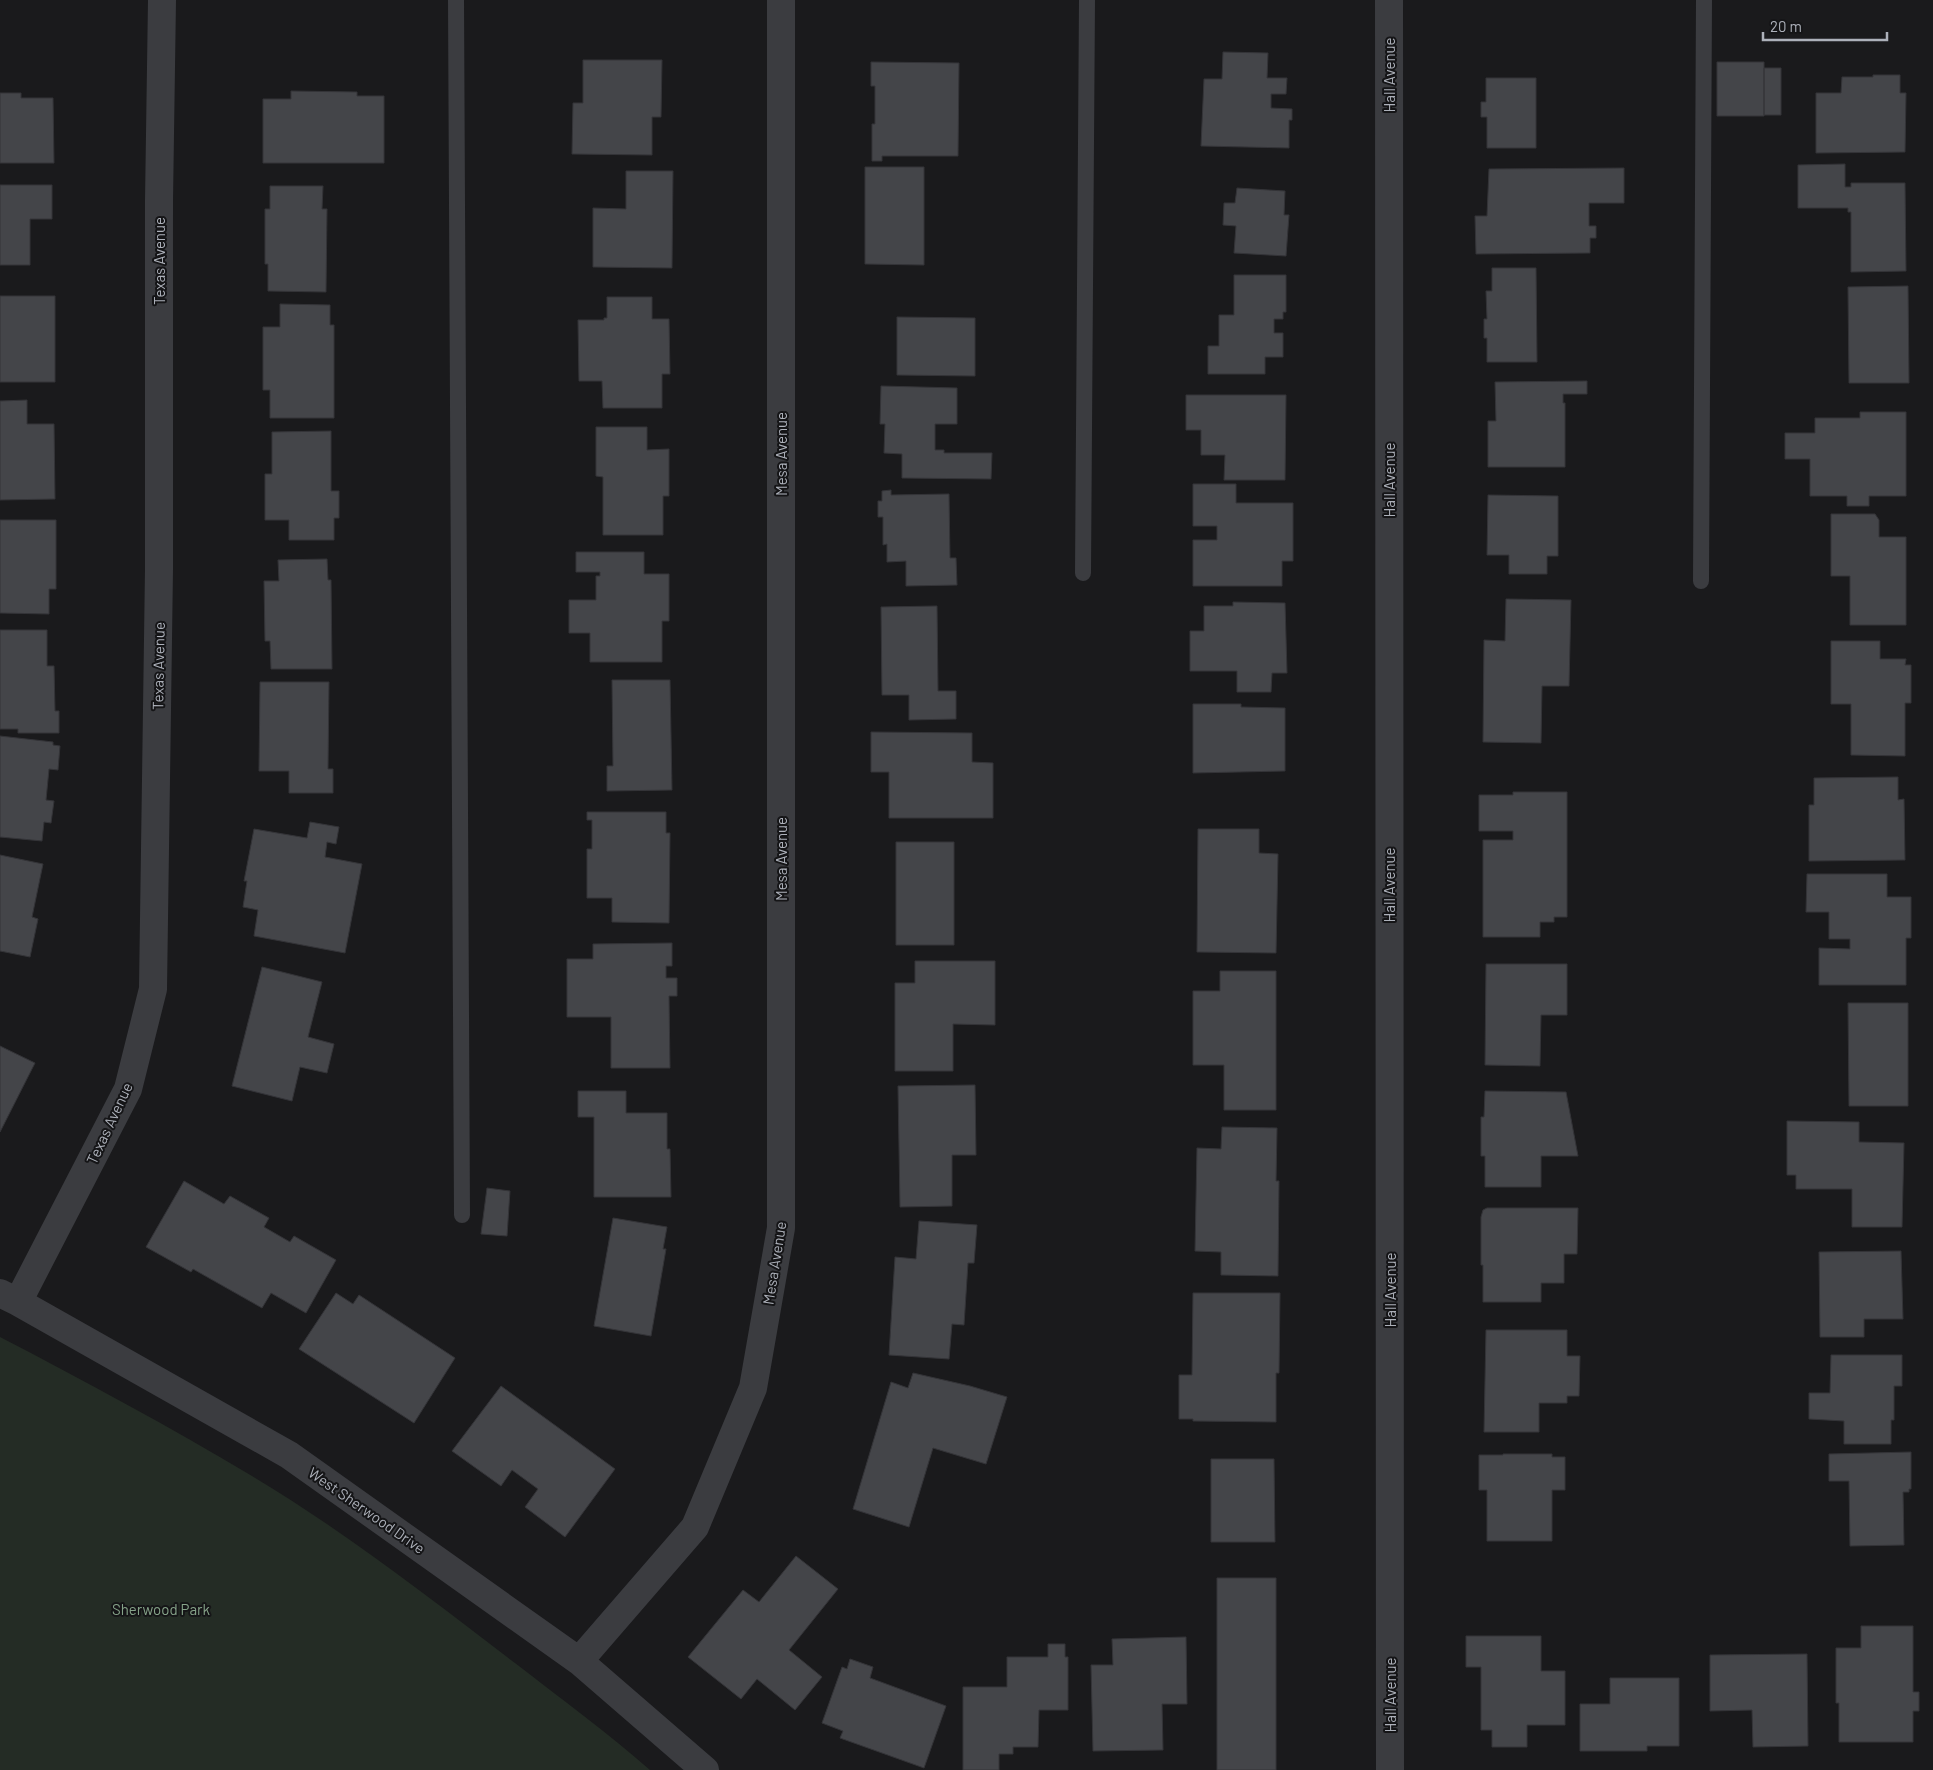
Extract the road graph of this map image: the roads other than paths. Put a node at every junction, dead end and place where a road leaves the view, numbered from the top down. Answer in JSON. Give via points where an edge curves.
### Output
{"nodes":[{"id":1,"x":162,"y":0,"type":"edge"},
{"id":2,"x":456,"y":0,"type":"edge"},
{"id":3,"x":780,"y":0,"type":"edge"},
{"id":4,"x":1087,"y":0,"type":"edge"},
{"id":5,"x":1388,"y":0,"type":"edge"},
{"id":6,"x":1704,"y":0,"type":"edge"},
{"id":7,"x":1083,"y":573,"type":"dead end"},
{"id":8,"x":1701,"y":581,"type":"dead end"},
{"id":9,"x":462,"y":1215,"type":"dead end"},
{"id":10,"x":9,"y":1298,"type":"edge"},
{"id":11,"x":579,"y":1661,"type":"junction"},
{"id":12,"x":705,"y":1770,"type":"edge"},
{"id":13,"x":1390,"y":1770,"type":"edge"}],
"edges":[{"from":1,"to":10,"type":"street","name":"Texas Avenue","via":[[159,569],[152,989],[128,1089]]},
{"from":2,"to":9,"type":"lane"},
{"from":3,"to":11,"type":"street","name":"Mesa Avenue","via":[[781,1228],[753,1388],[694,1526]]},
{"from":4,"to":7,"type":"lane"},
{"from":5,"to":13,"type":"street","name":"Hall Avenue"},
{"from":6,"to":8,"type":"lane"},
{"from":10,"to":11,"type":"street","name":"West Sherwood Drive","via":[[289,1455]]},
{"from":11,"to":12,"type":"street","name":"West Sherwood Drive"}]}
